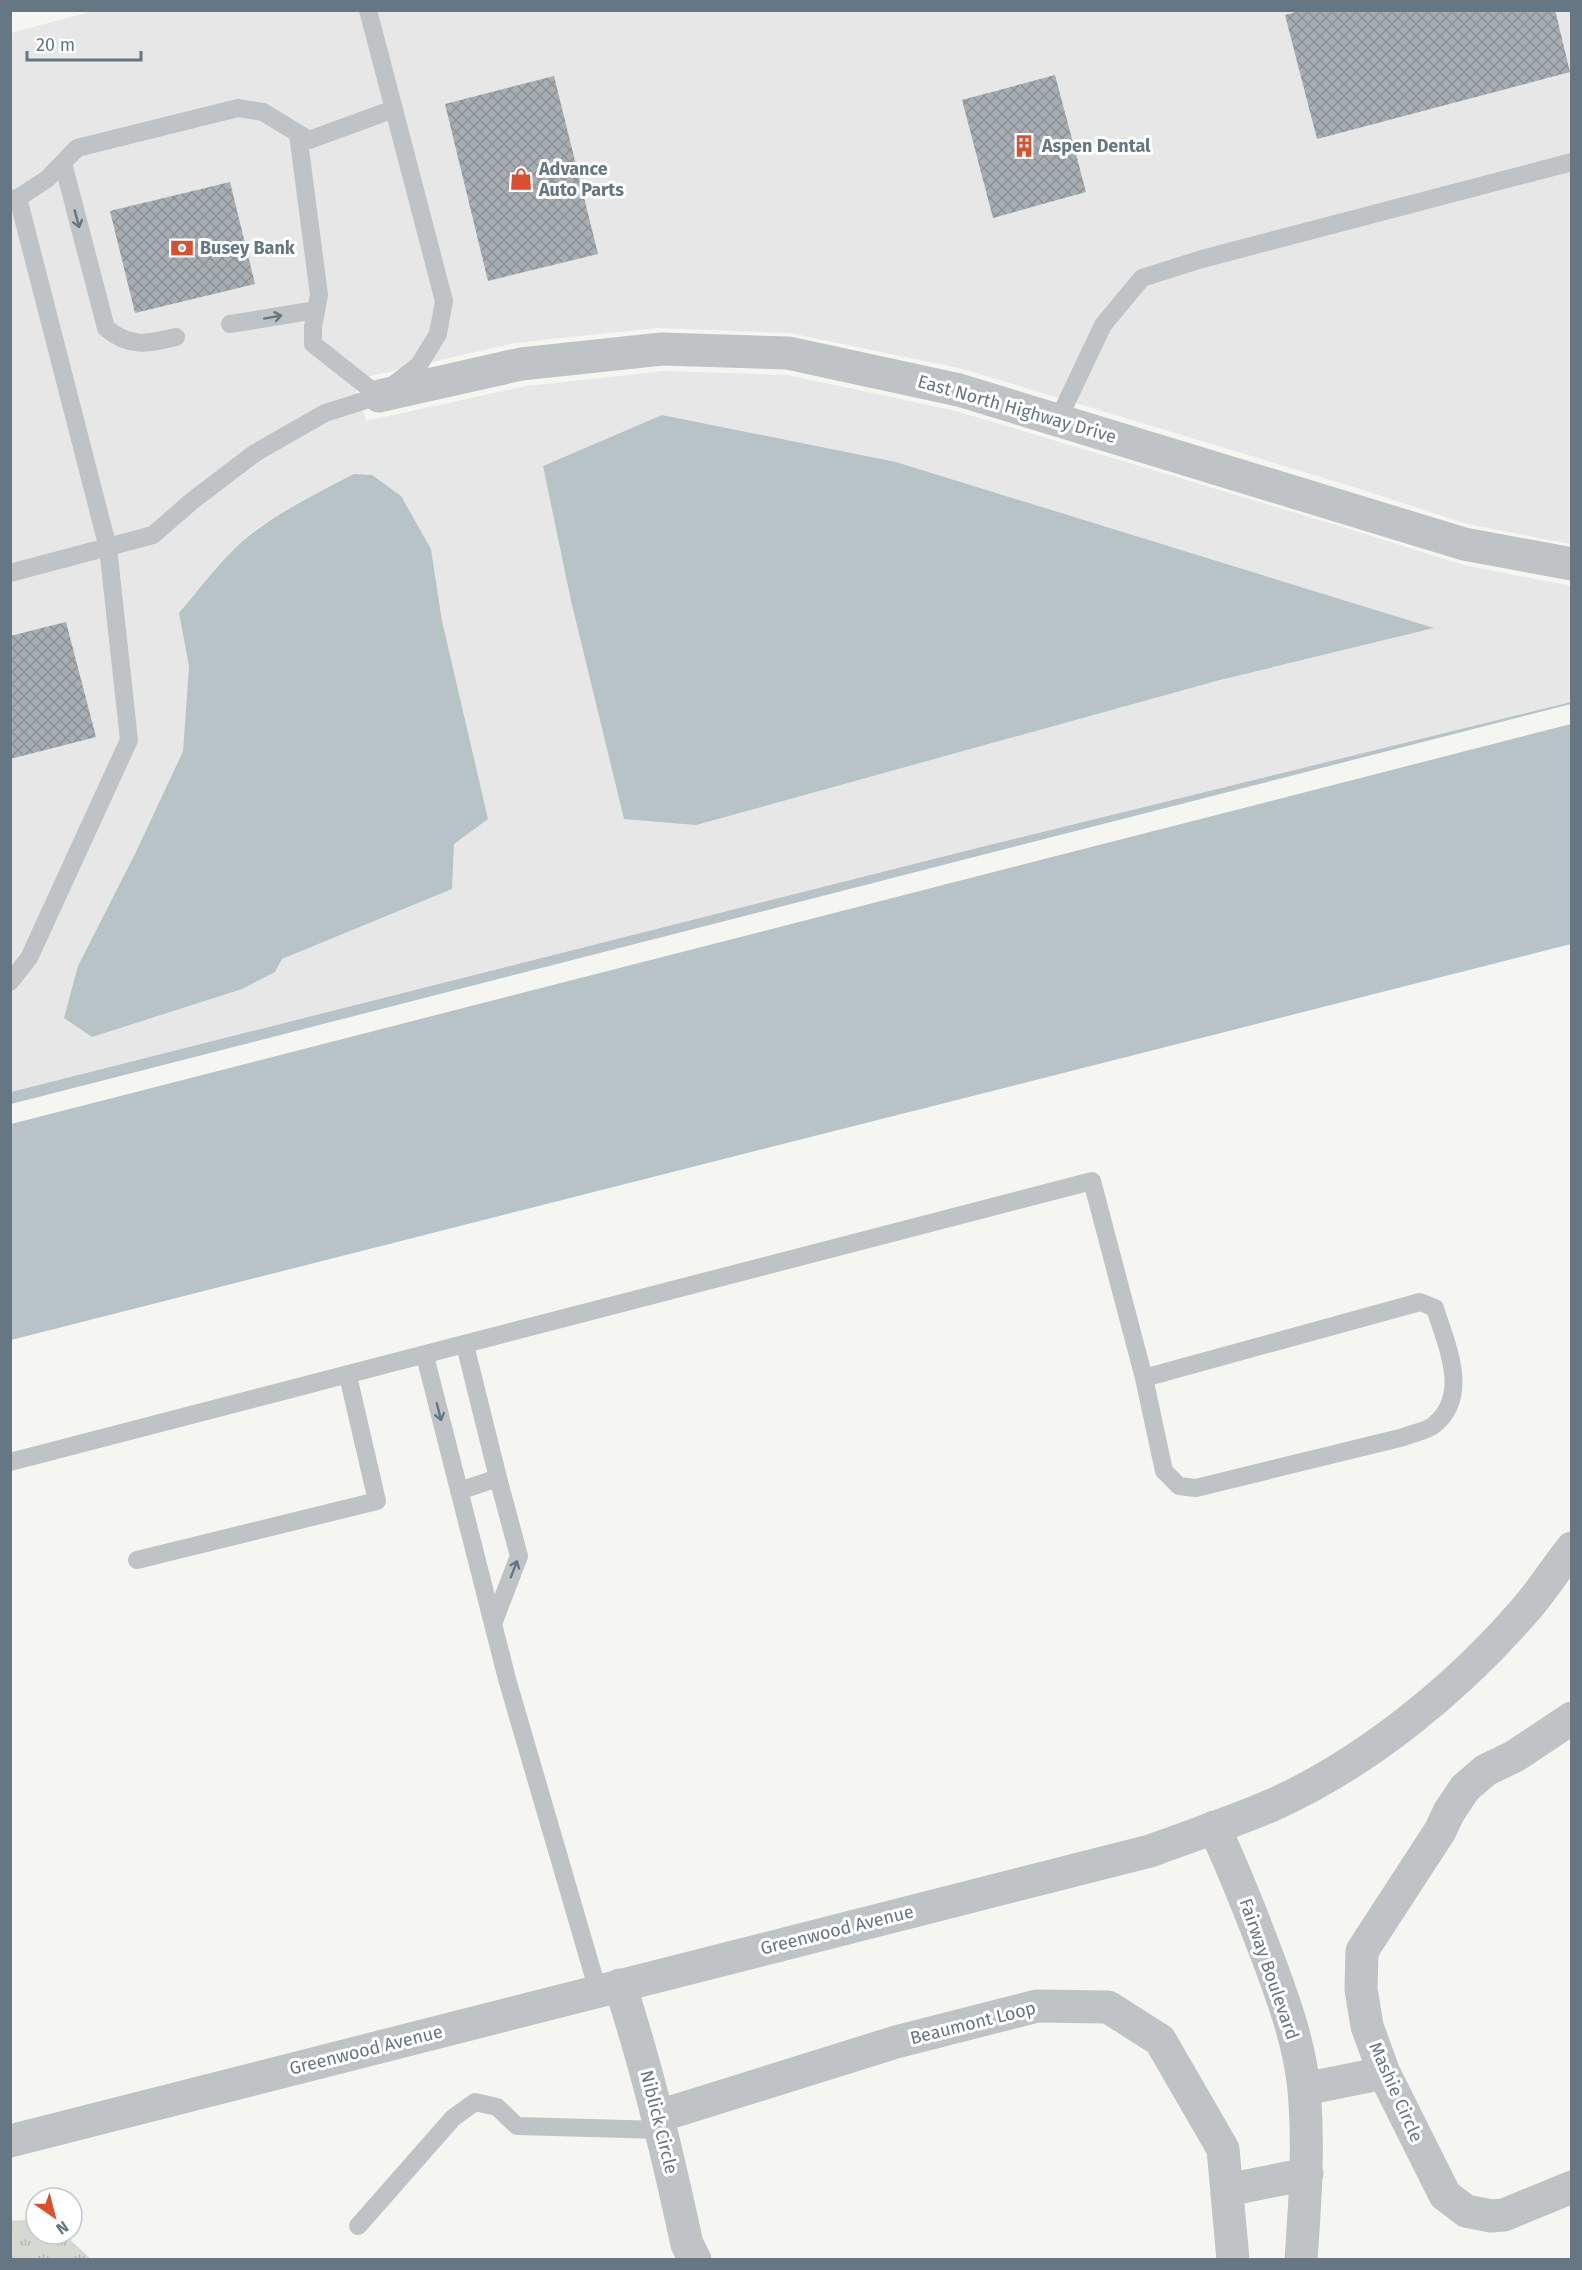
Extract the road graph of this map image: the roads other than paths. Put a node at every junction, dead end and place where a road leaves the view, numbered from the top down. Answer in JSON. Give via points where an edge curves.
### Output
{"nodes":[{"id":1,"x":368,"y":10,"type":"edge"},
{"id":2,"x":394,"y":109,"type":"junction"},
{"id":3,"x":298,"y":134,"type":"junction"},
{"id":4,"x":1572,"y":162,"type":"edge"},
{"id":5,"x":63,"y":163,"type":"junction"},
{"id":6,"x":14,"y":199,"type":"edge"},
{"id":7,"x":316,"y":310,"type":"junction"},
{"id":8,"x":230,"y":324,"type":"dead end"},
{"id":9,"x":176,"y":337,"type":"dead end"},
{"id":10,"x":379,"y":396,"type":"junction"},
{"id":11,"x":1058,"y":420,"type":"junction"},
{"id":12,"x":108,"y":548,"type":"junction"},
{"id":13,"x":1572,"y":564,"type":"edge"},
{"id":14,"x":10,"y":573,"type":"edge"},
{"id":15,"x":10,"y":982,"type":"edge"},
{"id":16,"x":465,"y":1345,"type":"junction"},
{"id":17,"x":425,"y":1356,"type":"junction"},
{"id":18,"x":348,"y":1376,"type":"junction"},
{"id":19,"x":1144,"y":1378,"type":"junction"},
{"id":20,"x":10,"y":1462,"type":"edge"},
{"id":21,"x":498,"y":1478,"type":"junction"},
{"id":22,"x":459,"y":1491,"type":"junction"},
{"id":23,"x":1572,"y":1548,"type":"edge"},
{"id":24,"x":137,"y":1560,"type":"dead end"},
{"id":25,"x":493,"y":1624,"type":"junction"},
{"id":26,"x":1572,"y":1718,"type":"edge"},
{"id":27,"x":1214,"y":1827,"type":"junction"},
{"id":28,"x":609,"y":1988,"type":"junction"},
{"id":29,"x":1384,"y":2073,"type":"junction"},
{"id":30,"x":1304,"y":2089,"type":"junction"},
{"id":31,"x":661,"y":2123,"type":"junction"},
{"id":32,"x":10,"y":2141,"type":"edge"},
{"id":33,"x":1307,"y":2175,"type":"junction"},
{"id":34,"x":1572,"y":2187,"type":"edge"},
{"id":35,"x":1227,"y":2190,"type":"junction"},
{"id":36,"x":358,"y":2226,"type":"dead end"},
{"id":37,"x":695,"y":2259,"type":"edge"},
{"id":38,"x":1233,"y":2259,"type":"edge"},
{"id":39,"x":1301,"y":2259,"type":"edge"}],
"edges":[{"from":1,"to":2,"type":"lane"},
{"from":2,"to":3,"type":"lane","via":[[309,140]]},
{"from":2,"to":10,"type":"lane","via":[[444,301],[438,334],[418,365]]},
{"from":3,"to":5,"type":"lane","via":[[263,112],[238,108],[77,148]]},
{"from":3,"to":7,"type":"lane","via":[[319,296]]},
{"from":4,"to":11,"type":"lane","via":[[1142,278],[1103,326]]},
{"from":5,"to":6,"type":"lane","via":[[47,179]]},
{"from":5,"to":9,"type":"lane","one_way":true,"via":[[106,328],[120,339],[147,344]]},
{"from":6,"to":12,"type":"lane"},
{"from":8,"to":7,"type":"lane","one_way":true},
{"from":7,"to":10,"type":"lane","via":[[313,345]]},
{"from":10,"to":11,"type":"street","name":"East North Highway Drive","via":[[521,364],[662,349],[788,353],[948,387]]},
{"from":10,"to":12,"type":"lane","via":[[325,412],[255,453],[153,535]]},
{"from":11,"to":13,"type":"street","name":"East North Highway Drive","via":[[1464,544]]},
{"from":12,"to":14,"type":"lane"},
{"from":12,"to":15,"type":"lane","via":[[129,740],[29,958]]},
{"from":16,"to":17,"type":"lane"},
{"from":16,"to":19,"type":"lane","via":[[1092,1181]]},
{"from":16,"to":21,"type":"lane"},
{"from":17,"to":18,"type":"lane"},
{"from":17,"to":22,"type":"lane","one_way":true},
{"from":18,"to":20,"type":"lane"},
{"from":18,"to":24,"type":"lane","via":[[377,1501]]},
{"from":19,"to":19,"type":"lane","via":[[1420,1302],[1435,1308],[1455,1375],[1453,1398],[1434,1425],[1404,1437],[1196,1488],[1179,1486],[1164,1471]]},
{"from":21,"to":22,"type":"lane"},
{"from":25,"to":21,"type":"lane","one_way":true,"via":[[519,1556]]},
{"from":22,"to":25,"type":"lane"},
{"from":23,"to":27,"type":"street","name":"Greenwood Avenue","via":[[1526,1609],[1480,1659],[1381,1741],[1270,1806]]},
{"from":25,"to":28,"type":"lane","via":[[507,1679]]},
{"from":26,"to":29,"type":"street","name":"Mashie Circle","via":[[1515,1756],[1486,1770],[1466,1788],[1362,1951],[1361,1989],[1367,2026]]},
{"from":27,"to":28,"type":"street","name":"Greenwood Avenue","via":[[1150,1851]]},
{"from":27,"to":30,"type":"street","name":"Fairway Boulevard","via":[[1280,1990]]},
{"from":28,"to":31,"type":"street","name":"Niblick Circle","via":[[640,2045]]},
{"from":28,"to":32,"type":"street","name":"Greenwood Avenue"},
{"from":29,"to":30,"type":"street"},
{"from":29,"to":34,"type":"street","name":"Mashie Circle","via":[[1445,2195],[1466,2211],[1504,2215]]},
{"from":30,"to":33,"type":"street","name":"Fairway Boulevard"},
{"from":31,"to":35,"type":"street","name":"Beaumont Loop","via":[[896,2042],[1037,2006],[1108,2007],[1160,2040],[1223,2149]]},
{"from":31,"to":36,"type":"lane","via":[[517,2126],[497,2107],[475,2102],[453,2118]]},
{"from":31,"to":37,"type":"street","name":"Niblick Circle","via":[[687,2244]]},
{"from":33,"to":35,"type":"street"},
{"from":33,"to":39,"type":"street","name":"Fairway Boulevard"},
{"from":35,"to":38,"type":"street","name":"Beaumont Loop"}]}
